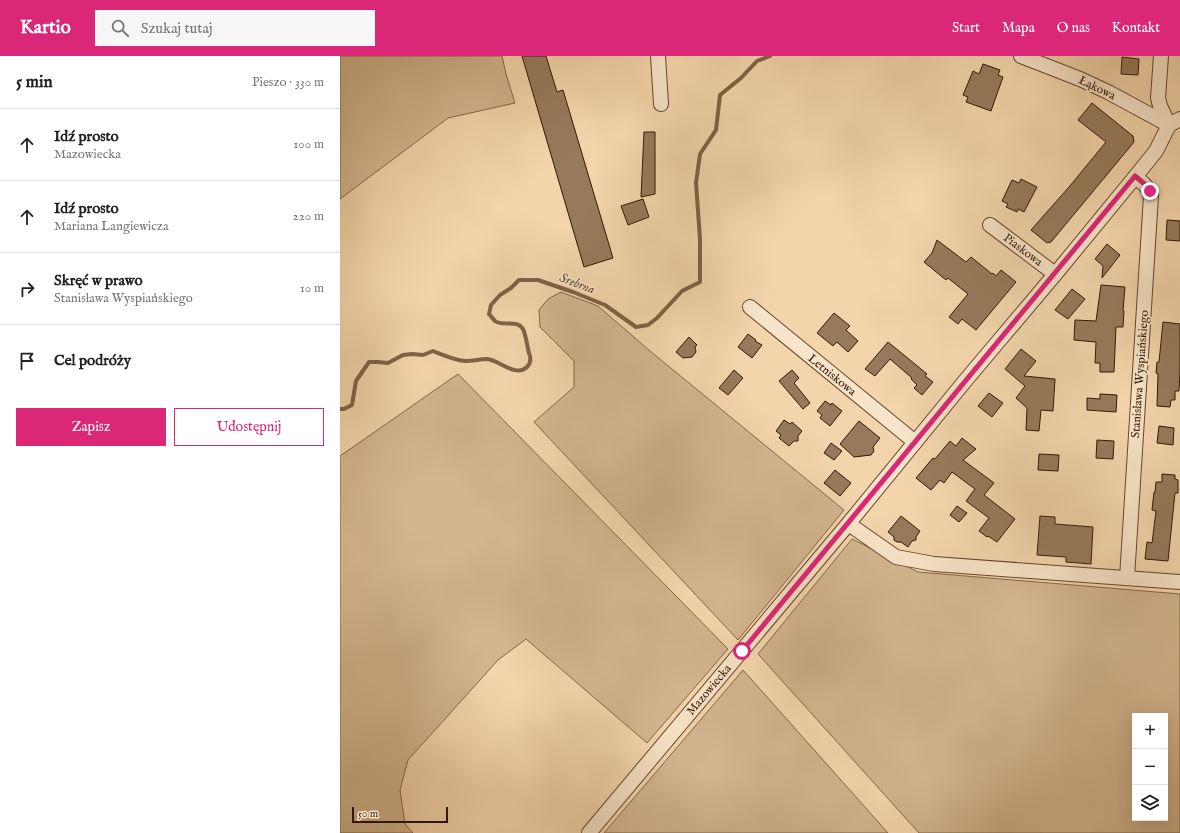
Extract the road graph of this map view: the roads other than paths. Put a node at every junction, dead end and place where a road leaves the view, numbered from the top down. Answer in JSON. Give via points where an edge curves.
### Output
{"nodes":[{"id":1,"x":658,"y":56,"type":"edge"},
{"id":2,"x":1022,"y":56,"type":"edge"},
{"id":3,"x":1161,"y":56,"type":"edge"},
{"id":4,"x":661,"y":104,"type":"dead end"},
{"id":5,"x":1175,"y":122,"type":"edge"},
{"id":6,"x":1135,"y":176,"type":"junction"},
{"id":7,"x":990,"y":225,"type":"dead end"},
{"id":8,"x":1055,"y":274,"type":"junction"},
{"id":9,"x":750,"y":307,"type":"dead end"},
{"id":10,"x":915,"y":442,"type":"junction"},
{"id":11,"x":849,"y":523,"type":"junction"},
{"id":12,"x":1127,"y":578,"type":"junction"},
{"id":13,"x":1180,"y":582,"type":"edge"},
{"id":14,"x":589,"y":833,"type":"edge"}],
"edges":[{"from":1,"to":4,"type":"street"},
{"from":2,"to":5,"type":"street","name":"Łąkowa"},
{"from":3,"to":5,"type":"street","via":[[1158,98],[1160,106]]},
{"from":5,"to":6,"type":"street","name":"Mazowiecka"},
{"from":6,"to":8,"type":"street","name":"Mazowiecka"},
{"from":6,"to":12,"type":"street","name":"Stanisława Wyspiańskiego","via":[[1147,186],[1151,196]]},
{"from":7,"to":8,"type":"street","name":"Piaskowa"},
{"from":8,"to":10,"type":"street","name":"Mazowiecka"},
{"from":9,"to":10,"type":"street","name":"Letniskowa"},
{"from":10,"to":11,"type":"street","name":"Mazowiecka"},
{"from":11,"to":12,"type":"street","via":[[896,557],[934,564]]},
{"from":11,"to":14,"type":"street","name":"Mazowiecka"},
{"from":12,"to":13,"type":"street"}]}
